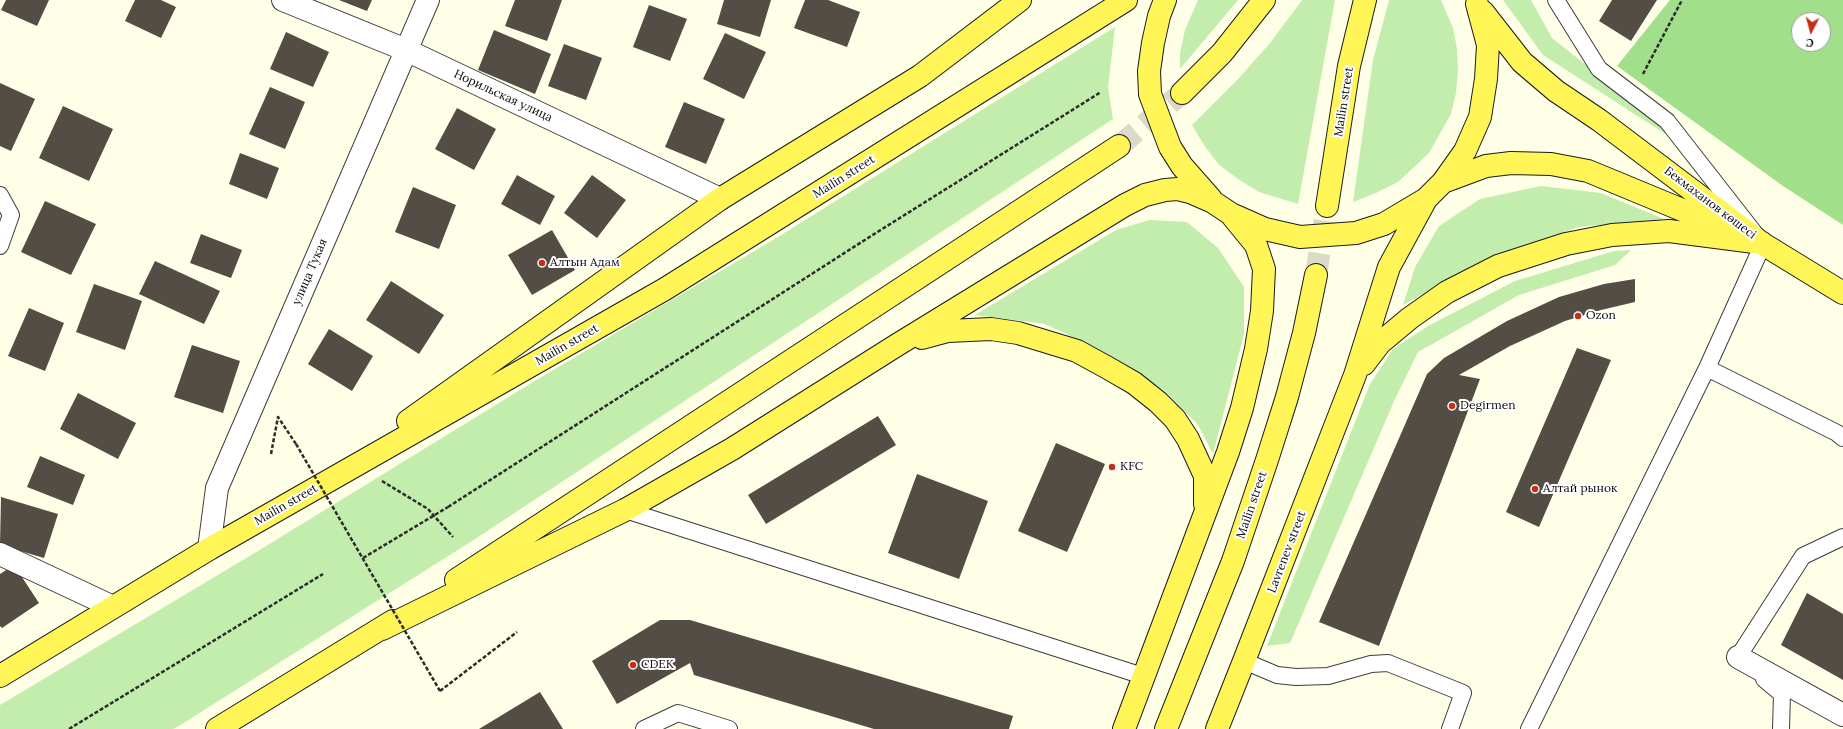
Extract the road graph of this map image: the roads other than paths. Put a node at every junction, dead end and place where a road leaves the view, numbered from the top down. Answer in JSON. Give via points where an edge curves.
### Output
{"nodes":[{"id":1,"x":283,"y":0,"type":"edge"},
{"id":2,"x":428,"y":0,"type":"edge"},
{"id":3,"x":1020,"y":0,"type":"edge"},
{"id":4,"x":1126,"y":0,"type":"edge"},
{"id":5,"x":1165,"y":0,"type":"edge"},
{"id":6,"x":1264,"y":0,"type":"edge"},
{"id":7,"x":1365,"y":0,"type":"edge"},
{"id":8,"x":1556,"y":0,"type":"edge"},
{"id":9,"x":1475,"y":2,"type":"edge"},
{"id":10,"x":1001,"y":8,"type":"edge"},
{"id":11,"x":406,"y":50,"type":"junction"},
{"id":12,"x":1182,"y":93,"type":"tunnel mouth"},
{"id":13,"x":1119,"y":146,"type":"tunnel mouth"},
{"id":14,"x":1443,"y":182,"type":"junction"},
{"id":15,"x":0,"y":195,"type":"edge"},
{"id":16,"x":720,"y":199,"type":"junction"},
{"id":17,"x":1426,"y":199,"type":"junction"},
{"id":18,"x":1213,"y":202,"type":"junction"},
{"id":19,"x":1327,"y":206,"type":"tunnel mouth"},
{"id":20,"x":1231,"y":214,"type":"junction"},
{"id":21,"x":1763,"y":244,"type":"junction"},
{"id":22,"x":0,"y":246,"type":"edge"},
{"id":23,"x":1316,"y":275,"type":"tunnel mouth"},
{"id":24,"x":1843,"y":293,"type":"edge"},
{"id":25,"x":897,"y":345,"type":"junction"},
{"id":26,"x":1707,"y":368,"type":"junction"},
{"id":27,"x":1355,"y":375,"type":"junction"},
{"id":28,"x":1843,"y":438,"type":"edge"},
{"id":29,"x":308,"y":493,"type":"junction"},
{"id":30,"x":625,"y":510,"type":"junction"},
{"id":31,"x":1204,"y":518,"type":"junction"},
{"id":32,"x":1843,"y":537,"type":"edge"},
{"id":33,"x":209,"y":549,"type":"junction"},
{"id":34,"x":0,"y":554,"type":"edge"},
{"id":35,"x":113,"y":608,"type":"junction"},
{"id":36,"x":382,"y":629,"type":"junction"},
{"id":37,"x":1738,"y":657,"type":"junction"},
{"id":38,"x":1244,"y":661,"type":"junction"},
{"id":39,"x":0,"y":676,"type":"edge"},
{"id":40,"x":1143,"y":676,"type":"junction"},
{"id":41,"x":1843,"y":715,"type":"edge"},
{"id":42,"x":217,"y":729,"type":"edge"},
{"id":43,"x":644,"y":729,"type":"edge"},
{"id":44,"x":729,"y":729,"type":"edge"},
{"id":45,"x":1124,"y":729,"type":"edge"},
{"id":46,"x":1166,"y":729,"type":"edge"},
{"id":47,"x":1217,"y":729,"type":"edge"},
{"id":48,"x":1450,"y":729,"type":"edge"},
{"id":49,"x":1529,"y":729,"type":"edge"},
{"id":50,"x":1781,"y":729,"type":"edge"}],
"edges":[{"from":1,"to":11,"type":"street","name":"Норильская улица"},
{"from":2,"to":11,"type":"street","name":"улица Тукая"},
{"from":3,"to":10,"type":"main road"},
{"from":4,"to":29,"type":"main road","name":"Mailin street","via":[[665,289]]},
{"from":5,"to":18,"type":"main road","via":[[1153,43],[1149,71],[1150,94],[1170,147],[1182,166]]},
{"from":6,"to":12,"type":"main road","via":[[1222,53]]},
{"from":7,"to":19,"type":"main road","name":"Mailin street","via":[[1349,66]]},
{"from":8,"to":21,"type":"lane","via":[[1599,69],[1667,121]]},
{"from":9,"to":14,"type":"main road","via":[[1488,45],[1480,117],[1465,151]]},
{"from":9,"to":21,"type":"main road","name":"Бекмаханов көшесі","via":[[1522,62],[1556,91],[1599,120]]},
{"from":10,"to":16,"type":"main road","via":[[920,76]]},
{"from":11,"to":16,"type":"street","name":"Норильская улица"},
{"from":11,"to":33,"type":"street","name":"улица Тукая","via":[[217,488]]},
{"from":13,"to":36,"type":"main road"},
{"from":14,"to":17,"type":"main road"},
{"from":14,"to":21,"type":"main road","name":"Бекмаханов көшесі","via":[[1486,166],[1511,163],[1551,164],[1588,171]]},
{"from":15,"to":22,"type":"lane","via":[[11,215]]},
{"from":16,"to":29,"type":"main road"},
{"from":17,"to":20,"type":"main road","via":[[1384,224],[1356,234],[1300,237],[1265,229]]},
{"from":17,"to":27,"type":"main road","via":[[1389,267]]},
{"from":18,"to":20,"type":"main road"},
{"from":18,"to":25,"type":"main road","via":[[1178,189],[1145,195]]},
{"from":20,"to":31,"type":"main road","via":[[1256,245],[1264,269],[1262,311],[1242,408]]},
{"from":21,"to":24,"type":"main road"},
{"from":21,"to":26,"type":"lane"},
{"from":21,"to":27,"type":"main road","via":[[1669,231],[1612,235],[1559,246],[1498,266],[1447,292],[1380,343]]},
{"from":23,"to":46,"type":"main road","name":"Mailin street","via":[[1293,376],[1267,460],[1232,561]]},
{"from":25,"to":30,"type":"main road","via":[[732,449]]},
{"from":25,"to":31,"type":"main road","via":[[948,330],[991,329],[1018,333],[1064,346],[1108,368],[1134,383],[1158,402],[1175,419],[1188,439],[1205,476]]},
{"from":26,"to":28,"type":"lane"},
{"from":26,"to":49,"type":"lane"},
{"from":27,"to":38,"type":"main road","name":"Lavrenev street"},
{"from":29,"to":33,"type":"main road","name":"Mailin street"},
{"from":30,"to":36,"type":"main road"},
{"from":30,"to":40,"type":"lane"},
{"from":31,"to":40,"type":"main road"},
{"from":32,"to":37,"type":"lane","via":[[1803,556]]},
{"from":33,"to":35,"type":"main road","name":"Mailin street"},
{"from":34,"to":35,"type":"street"},
{"from":35,"to":39,"type":"main road","name":"Mailin street"},
{"from":36,"to":42,"type":"main road"},
{"from":37,"to":41,"type":"street"},
{"from":37,"to":50,"type":"lane","via":[[1782,694]]},
{"from":38,"to":47,"type":"main road","name":"Lavrenev street"},
{"from":38,"to":48,"type":"lane","via":[[1277,675],[1296,677],[1328,676],[1371,664],[1388,663],[1463,693]]},
{"from":40,"to":45,"type":"main road"},
{"from":43,"to":44,"type":"lane","via":[[678,713]]}]}
